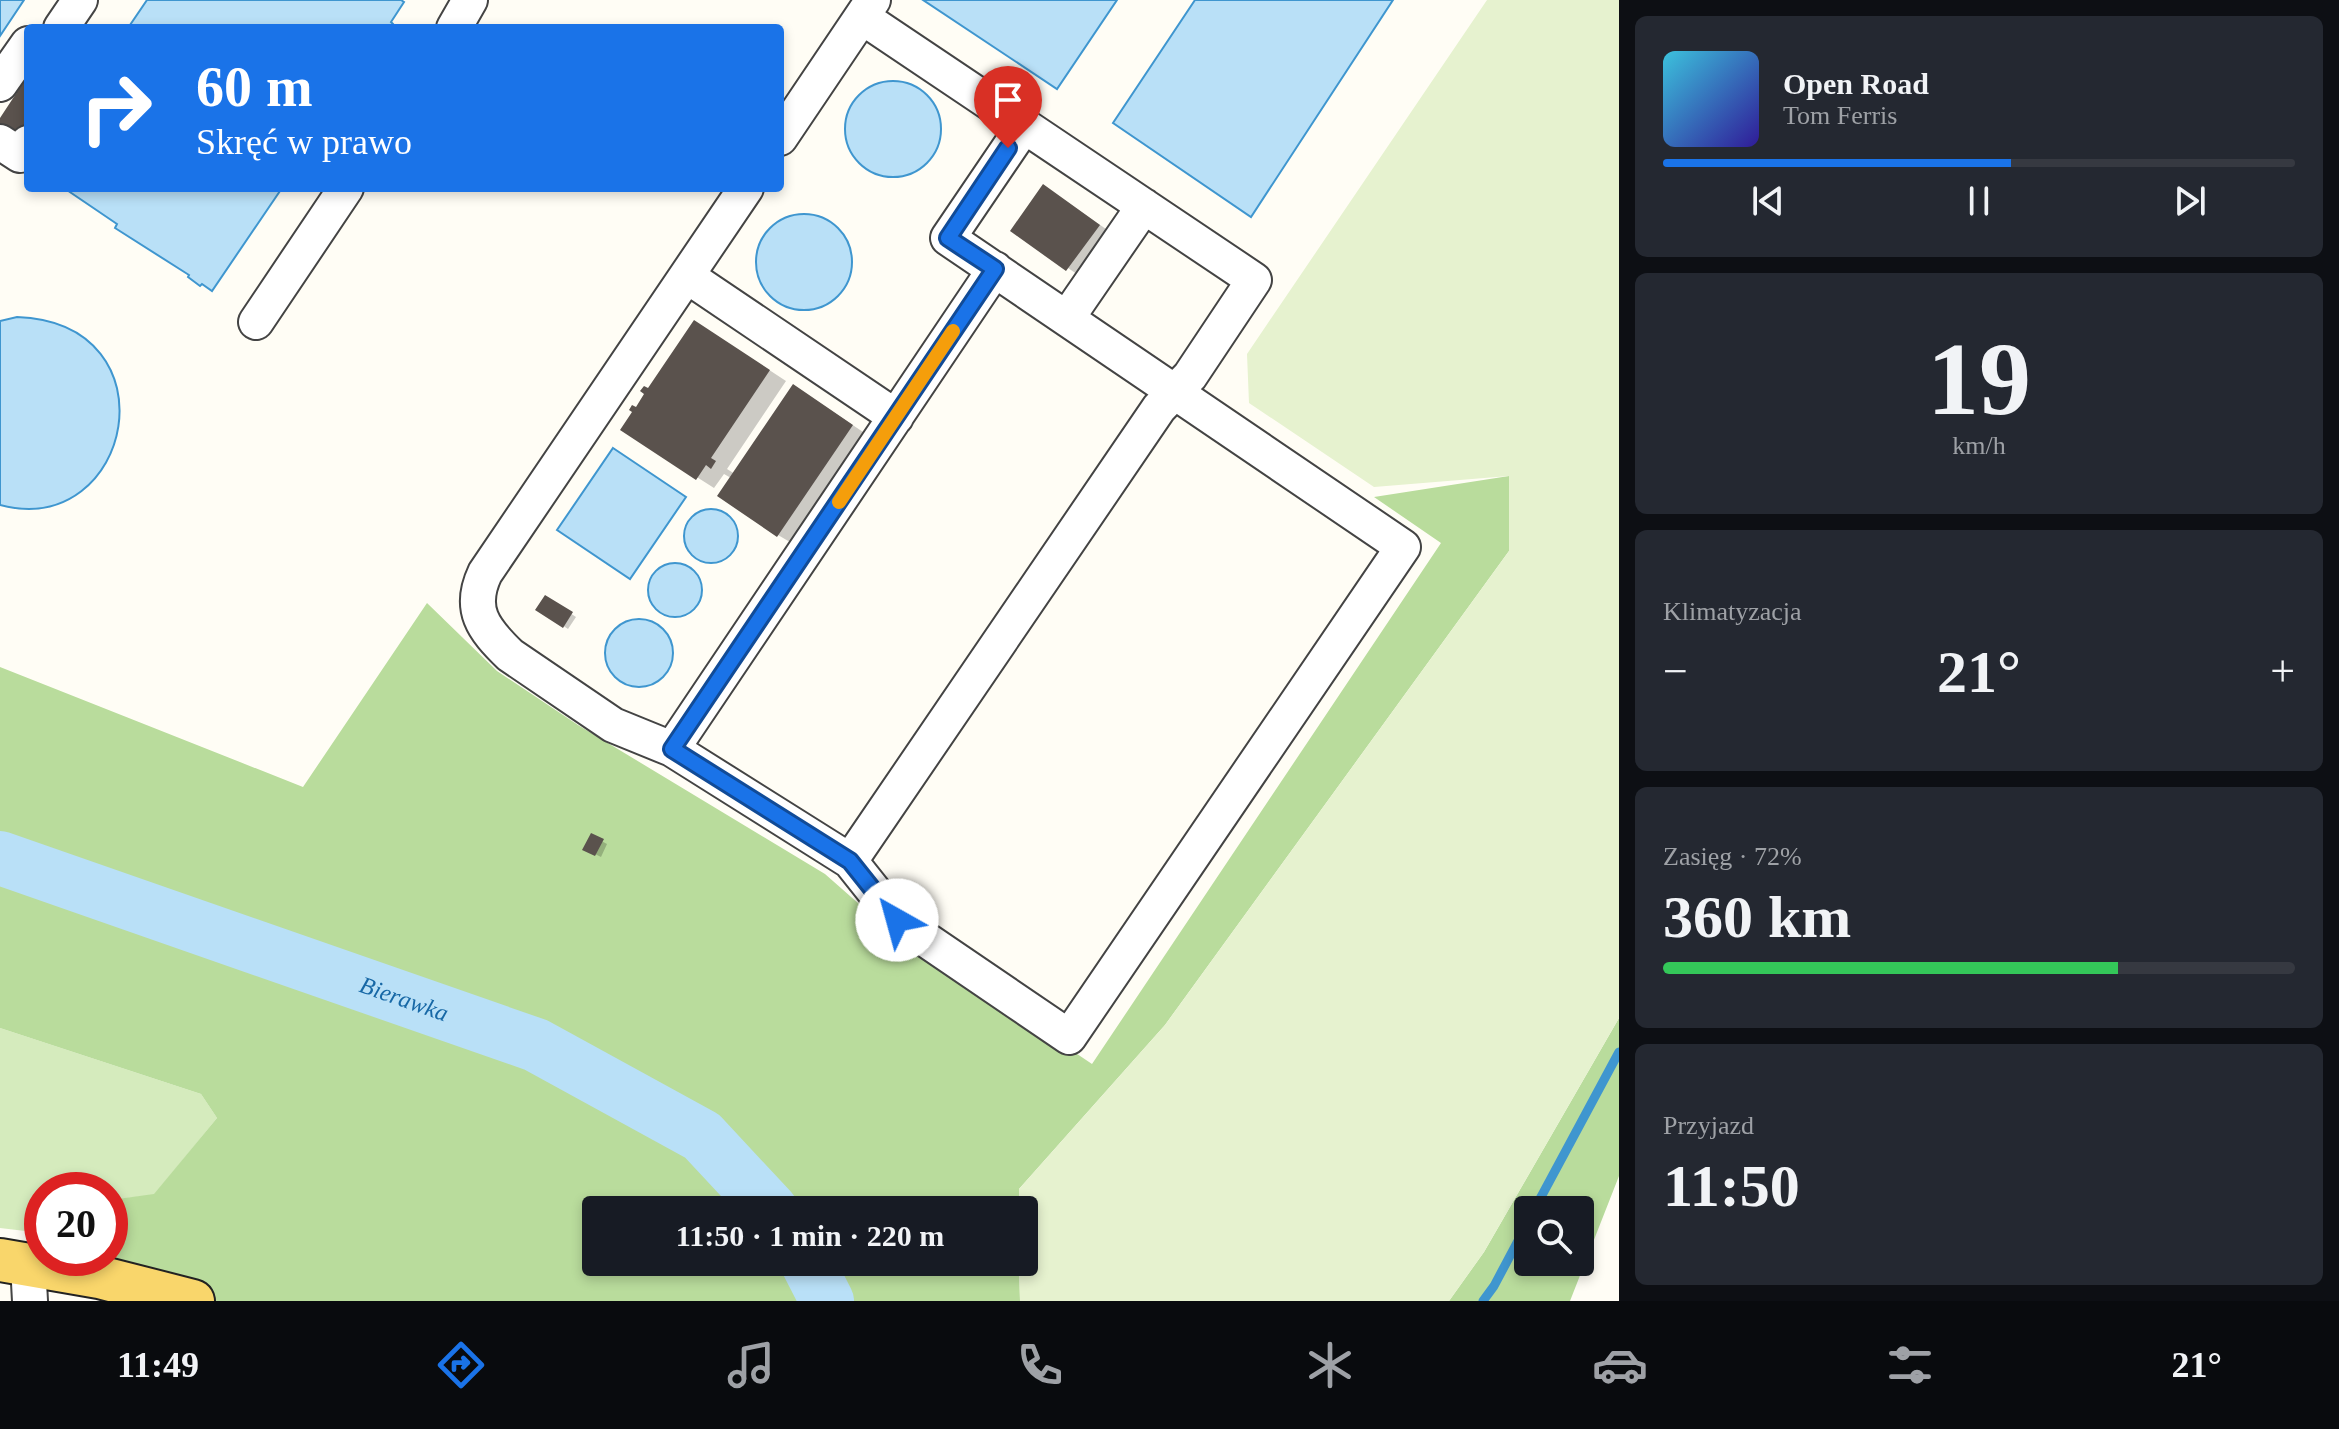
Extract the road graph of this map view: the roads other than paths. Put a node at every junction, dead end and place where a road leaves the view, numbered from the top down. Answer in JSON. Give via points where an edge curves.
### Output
{"nodes":[{"id":1,"x":80,"y":0,"type":"edge"},
{"id":2,"x":470,"y":0,"type":"edge"},
{"id":3,"x":867,"y":9,"type":"edge"},
{"id":4,"x":64,"y":24,"type":"edge"},
{"id":5,"x":456,"y":24,"type":"edge"},
{"id":6,"x":24,"y":50,"type":"edge"},
{"id":7,"x":0,"y":84,"type":"edge"},
{"id":8,"x":1024,"y":126,"type":"junction"},
{"id":9,"x":784,"y":132,"type":"edge"},
{"id":10,"x":0,"y":142,"type":"edge"},
{"id":11,"x":24,"y":149,"type":"edge"},
{"id":12,"x":343,"y":192,"type":"edge"},
{"id":13,"x":743,"y":192,"type":"edge"},
{"id":14,"x":1144,"y":206,"type":"junction"},
{"id":15,"x":995,"y":269,"type":"junction"},
{"id":16,"x":687,"y":276,"type":"junction"},
{"id":17,"x":1067,"y":318,"type":"junction"},
{"id":18,"x":256,"y":322,"type":"dead end"},
{"id":19,"x":1176,"y":391,"type":"junction"},
{"id":20,"x":896,"y":417,"type":"junction"},
{"id":21,"x":672,"y":749,"type":"junction"},
{"id":22,"x":850,"y":861,"type":"junction"},
{"id":23,"x":19,"y":1275,"type":"edge"},
{"id":24,"x":193,"y":1301,"type":"edge"}],
"edges":[{"from":1,"to":4,"type":"lane"},
{"from":2,"to":5,"type":"lane"},
{"from":3,"to":8,"type":"lane"},
{"from":3,"to":9,"type":"lane"},
{"from":6,"to":7,"type":"lane"},
{"from":8,"to":14,"type":"lane"},
{"from":8,"to":15,"type":"lane","via":[[948,238]]},
{"from":10,"to":11,"type":"lane","via":[[20,155]]},
{"from":12,"to":18,"type":"lane"},
{"from":13,"to":16,"type":"lane"},
{"from":14,"to":17,"type":"lane"},
{"from":14,"to":19,"type":"lane","via":[[1254,280]]},
{"from":15,"to":17,"type":"lane"},
{"from":15,"to":20,"type":"lane"},
{"from":16,"to":20,"type":"lane"},
{"from":16,"to":21,"type":"lane","via":[[485,573],[476,601],[487,629],[510,655],[613,725]]},
{"from":17,"to":19,"type":"lane"},
{"from":19,"to":22,"type":"lane","via":[[1159,408]]},
{"from":19,"to":22,"type":"lane","via":[[1403,547],[1069,1037],[897,920]]},
{"from":20,"to":21,"type":"lane"},
{"from":21,"to":22,"type":"lane"},
{"from":23,"to":24,"type":"main road","via":[[99,1277]]}]}
